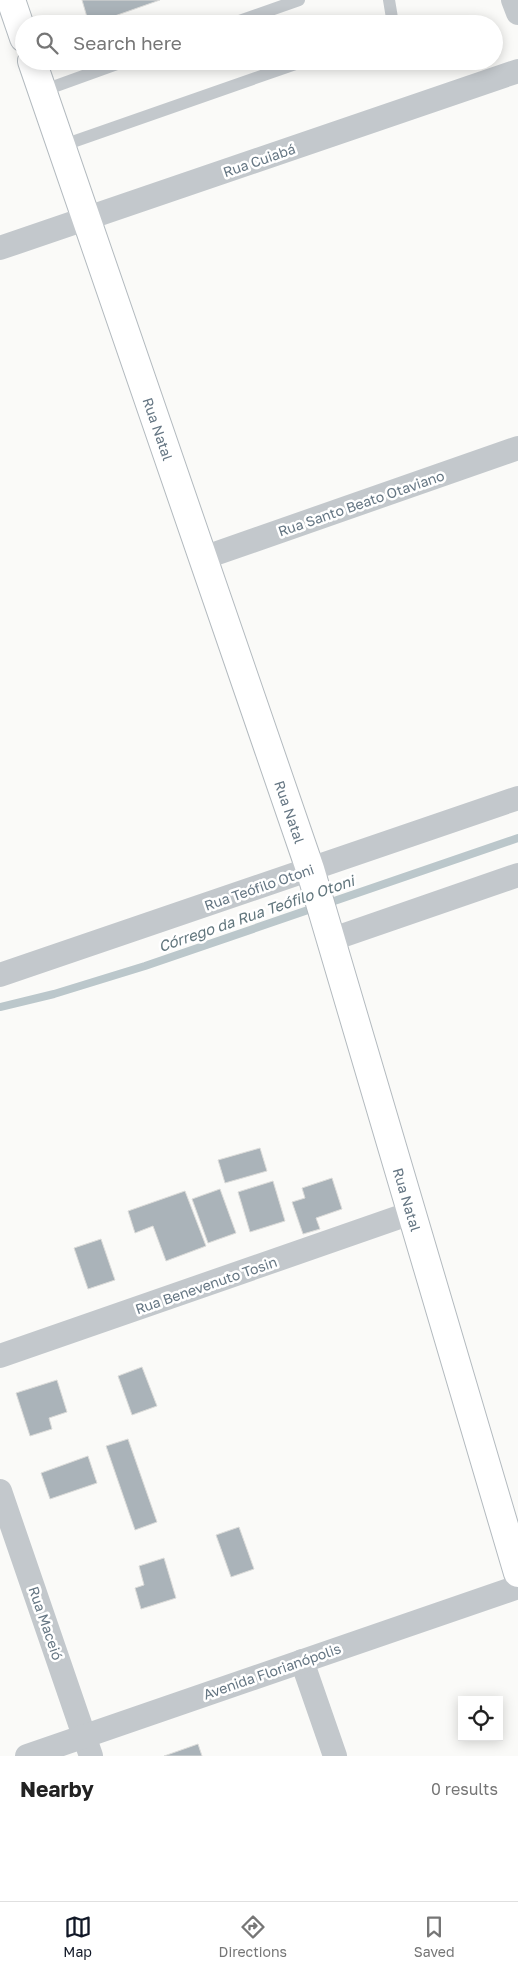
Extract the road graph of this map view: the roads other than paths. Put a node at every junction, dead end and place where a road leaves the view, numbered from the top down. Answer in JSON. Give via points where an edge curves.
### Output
{"nodes":[{"id":1,"x":10,"y":0,"type":"edge"},
{"id":2,"x":299,"y":0,"type":"edge"},
{"id":3,"x":389,"y":0,"type":"edge"},
{"id":4,"x":514,"y":0,"type":"edge"},
{"id":5,"x":518,"y":13,"type":"edge"},
{"id":6,"x":16,"y":15,"type":"edge"},
{"id":7,"x":257,"y":15,"type":"edge"},
{"id":8,"x":392,"y":15,"type":"edge"},
{"id":9,"x":35,"y":70,"type":"edge"},
{"id":10,"x":100,"y":70,"type":"edge"},
{"id":11,"x":278,"y":70,"type":"edge"},
{"id":12,"x":518,"y":71,"type":"edge"},
{"id":13,"x":42,"y":91,"type":"junction"},
{"id":14,"x":61,"y":146,"type":"junction"},
{"id":15,"x":86,"y":219,"type":"junction"},
{"id":16,"x":0,"y":248,"type":"edge"},
{"id":17,"x":518,"y":448,"type":"edge"},
{"id":18,"x":203,"y":558,"type":"junction"},
{"id":19,"x":518,"y":798,"type":"edge"},
{"id":20,"x":310,"y":870,"type":"junction"},
{"id":21,"x":518,"y":875,"type":"edge"},
{"id":22,"x":330,"y":940,"type":"junction"},
{"id":23,"x":0,"y":975,"type":"edge"},
{"id":24,"x":411,"y":1213,"type":"junction"},
{"id":25,"x":0,"y":1356,"type":"edge"},
{"id":26,"x":0,"y":1491,"type":"edge"},
{"id":27,"x":518,"y":1573,"type":"edge"},
{"id":28,"x":518,"y":1587,"type":"edge"},
{"id":29,"x":302,"y":1661,"type":"junction"},
{"id":30,"x":88,"y":1746,"type":"edge"},
{"id":31,"x":27,"y":1756,"type":"edge"},
{"id":32,"x":335,"y":1756,"type":"edge"}],
"edges":[{"from":1,"to":6,"type":"street"},
{"from":2,"to":7,"type":"lane"},
{"from":3,"to":8,"type":"lane"},
{"from":4,"to":5,"type":"street"},
{"from":9,"to":13,"type":"street","name":"Rua Natal"},
{"from":10,"to":13,"type":"lane"},
{"from":11,"to":14,"type":"lane"},
{"from":12,"to":15,"type":"street","name":"Rua Cuiabá"},
{"from":13,"to":14,"type":"street","name":"Rua Natal"},
{"from":14,"to":15,"type":"street","name":"Rua Natal"},
{"from":15,"to":16,"type":"street","name":"Rua Cuiabá"},
{"from":15,"to":18,"type":"street","name":"Rua Natal"},
{"from":17,"to":18,"type":"street","name":"Rua Santo Beato Otaviano"},
{"from":18,"to":20,"type":"street","name":"Rua Natal"},
{"from":19,"to":20,"type":"street","name":"Rua Teófilo Otoni"},
{"from":20,"to":22,"type":"street","name":"Rua Natal"},
{"from":20,"to":23,"type":"street","name":"Rua Teófilo Otoni"},
{"from":21,"to":22,"type":"street"},
{"from":22,"to":24,"type":"street","name":"Rua Natal"},
{"from":24,"to":25,"type":"street","name":"Rua Benevenuto Tosin"},
{"from":24,"to":27,"type":"street","name":"Rua Natal"},
{"from":26,"to":30,"type":"street","name":"Rua Maceió"},
{"from":28,"to":29,"type":"street","name":"Avenida Florianópolis"},
{"from":29,"to":30,"type":"street","name":"Avenida Florianópolis"},
{"from":29,"to":32,"type":"street"},
{"from":30,"to":31,"type":"street","name":"Avenida Florianópolis"}]}
